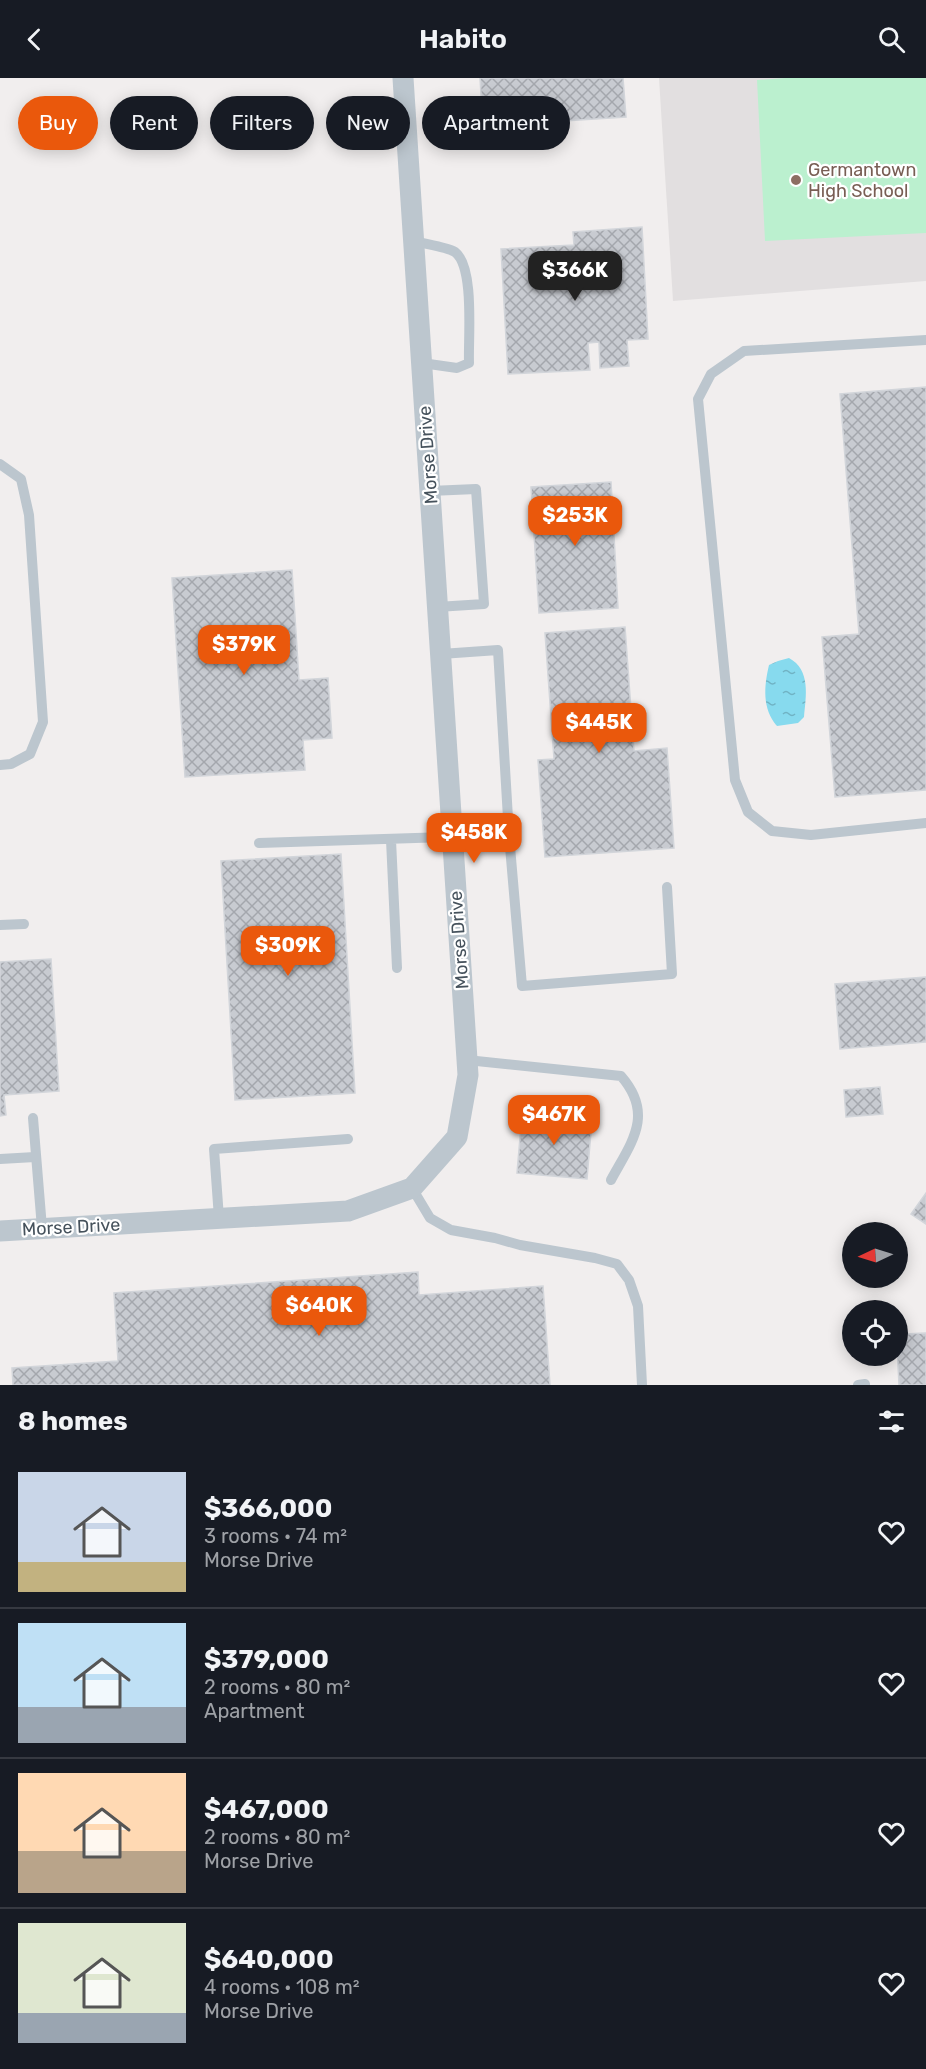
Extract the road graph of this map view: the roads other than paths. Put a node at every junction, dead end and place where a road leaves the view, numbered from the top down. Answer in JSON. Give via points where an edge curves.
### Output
{"nodes":[{"id":1,"x":403,"y":78,"type":"edge"},
{"id":2,"x":414,"y":242,"type":"junction"},
{"id":3,"x":926,"y":340,"type":"edge"},
{"id":4,"x":422,"y":363,"type":"junction"},
{"id":5,"x":0,"y":464,"type":"edge"},
{"id":6,"x":430,"y":491,"type":"junction"},
{"id":7,"x":437,"y":607,"type":"junction"},
{"id":8,"x":441,"y":654,"type":"junction"},
{"id":9,"x":0,"y":765,"type":"edge"},
{"id":10,"x":926,"y":824,"type":"edge"},
{"id":11,"x":509,"y":835,"type":"junction"},
{"id":12,"x":453,"y":838,"type":"junction"},
{"id":13,"x":391,"y":840,"type":"junction"},
{"id":14,"x":259,"y":843,"type":"dead end"},
{"id":15,"x":667,"y":887,"type":"dead end"},
{"id":16,"x":24,"y":924,"type":"dead end"},
{"id":17,"x":0,"y":926,"type":"edge"},
{"id":18,"x":397,"y":968,"type":"dead end"},
{"id":19,"x":467,"y":1060,"type":"junction"},
{"id":20,"x":33,"y":1118,"type":"dead end"},
{"id":21,"x":348,"y":1139,"type":"dead end"},
{"id":22,"x":35,"y":1157,"type":"junction"},
{"id":23,"x":0,"y":1159,"type":"edge"},
{"id":24,"x":611,"y":1180,"type":"dead end"},
{"id":25,"x":412,"y":1188,"type":"junction"},
{"id":26,"x":219,"y":1218,"type":"junction"},
{"id":27,"x":42,"y":1228,"type":"junction"},
{"id":28,"x":0,"y":1231,"type":"edge"},
{"id":29,"x":865,"y":1384,"type":"edge"},
{"id":30,"x":642,"y":1385,"type":"edge"},
{"id":31,"x":858,"y":1385,"type":"edge"}],
"edges":[{"from":1,"to":2,"type":"street","name":"Morse Drive"},
{"from":2,"to":4,"type":"street","name":"Morse Drive"},
{"from":2,"to":4,"type":"lane","via":[[454,251],[468,278],[469,363],[458,368]]},
{"from":3,"to":10,"type":"lane","via":[[744,351],[711,374],[698,399],[735,780],[748,812],[772,831],[811,835]]},
{"from":4,"to":6,"type":"street","name":"Morse Drive"},
{"from":5,"to":9,"type":"lane","via":[[21,479],[29,515],[43,722],[30,754]]},
{"from":6,"to":7,"type":"street","name":"Morse Drive"},
{"from":6,"to":7,"type":"lane","via":[[476,489],[484,604]]},
{"from":7,"to":8,"type":"street","name":"Morse Drive"},
{"from":8,"to":11,"type":"lane","via":[[498,650]]},
{"from":8,"to":12,"type":"street","name":"Morse Drive"},
{"from":11,"to":12,"type":"lane"},
{"from":11,"to":15,"type":"lane","via":[[522,986],[672,974]]},
{"from":12,"to":13,"type":"lane"},
{"from":12,"to":19,"type":"street","name":"Morse Drive"},
{"from":13,"to":14,"type":"lane"},
{"from":13,"to":18,"type":"lane"},
{"from":16,"to":17,"type":"lane"},
{"from":19,"to":24,"type":"lane","via":[[621,1076],[635,1095],[638,1118],[628,1152]]},
{"from":19,"to":25,"type":"street","name":"Morse Drive","via":[[457,1137]]},
{"from":20,"to":22,"type":"lane"},
{"from":21,"to":26,"type":"lane","via":[[214,1149]]},
{"from":22,"to":23,"type":"lane"},
{"from":22,"to":27,"type":"lane"},
{"from":25,"to":26,"type":"street","name":"Morse Drive","via":[[348,1211]]},
{"from":25,"to":30,"type":"lane","via":[[430,1218],[451,1230],[617,1264],[629,1280],[638,1306]]},
{"from":26,"to":27,"type":"street","name":"Morse Drive"},
{"from":27,"to":28,"type":"street","name":"Morse Drive"},
{"from":29,"to":31,"type":"lane"}]}
